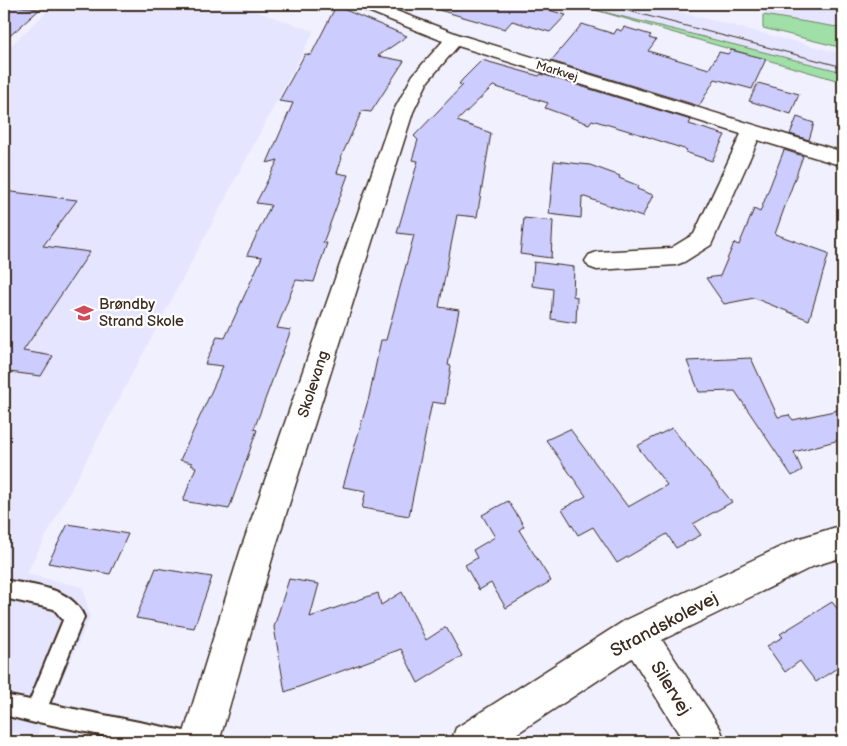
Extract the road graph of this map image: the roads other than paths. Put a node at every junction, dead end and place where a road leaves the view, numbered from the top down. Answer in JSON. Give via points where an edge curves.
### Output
{"nodes":[{"id":1,"x":364,"y":4,"type":"edge"},
{"id":2,"x":454,"y":39,"type":"junction"},
{"id":3,"x":752,"y":131,"type":"junction"},
{"id":4,"x":843,"y":160,"type":"edge"},
{"id":5,"x":597,"y":262,"type":"dead end"},
{"id":6,"x":843,"y":541,"type":"edge"},
{"id":7,"x":4,"y":589,"type":"edge"},
{"id":8,"x":637,"y":634,"type":"junction"},
{"id":9,"x":4,"y":705,"type":"edge"},
{"id":10,"x":35,"y":713,"type":"junction"},
{"id":11,"x":184,"y":742,"type":"edge"},
{"id":12,"x":200,"y":742,"type":"edge"},
{"id":13,"x":470,"y":742,"type":"edge"},
{"id":14,"x":706,"y":742,"type":"edge"}],
"edges":[{"from":1,"to":2,"type":"street","name":"Markvej"},
{"from":2,"to":3,"type":"street","name":"Markvej"},
{"from":2,"to":12,"type":"street","name":"Skolevang","via":[[420,79],[403,112],[260,543]]},
{"from":3,"to":4,"type":"street","name":"Markvej"},
{"from":3,"to":5,"type":"street","via":[[704,239],[676,256]]},
{"from":6,"to":8,"type":"street","name":"Strandskolevej","via":[[810,551]]},
{"from":7,"to":10,"type":"lane","via":[[59,601],[74,617]]},
{"from":8,"to":13,"type":"street","name":"Strandskolevej"},
{"from":8,"to":14,"type":"street","name":"Silervej"},
{"from":9,"to":10,"type":"lane"},
{"from":10,"to":11,"type":"lane"}]}
